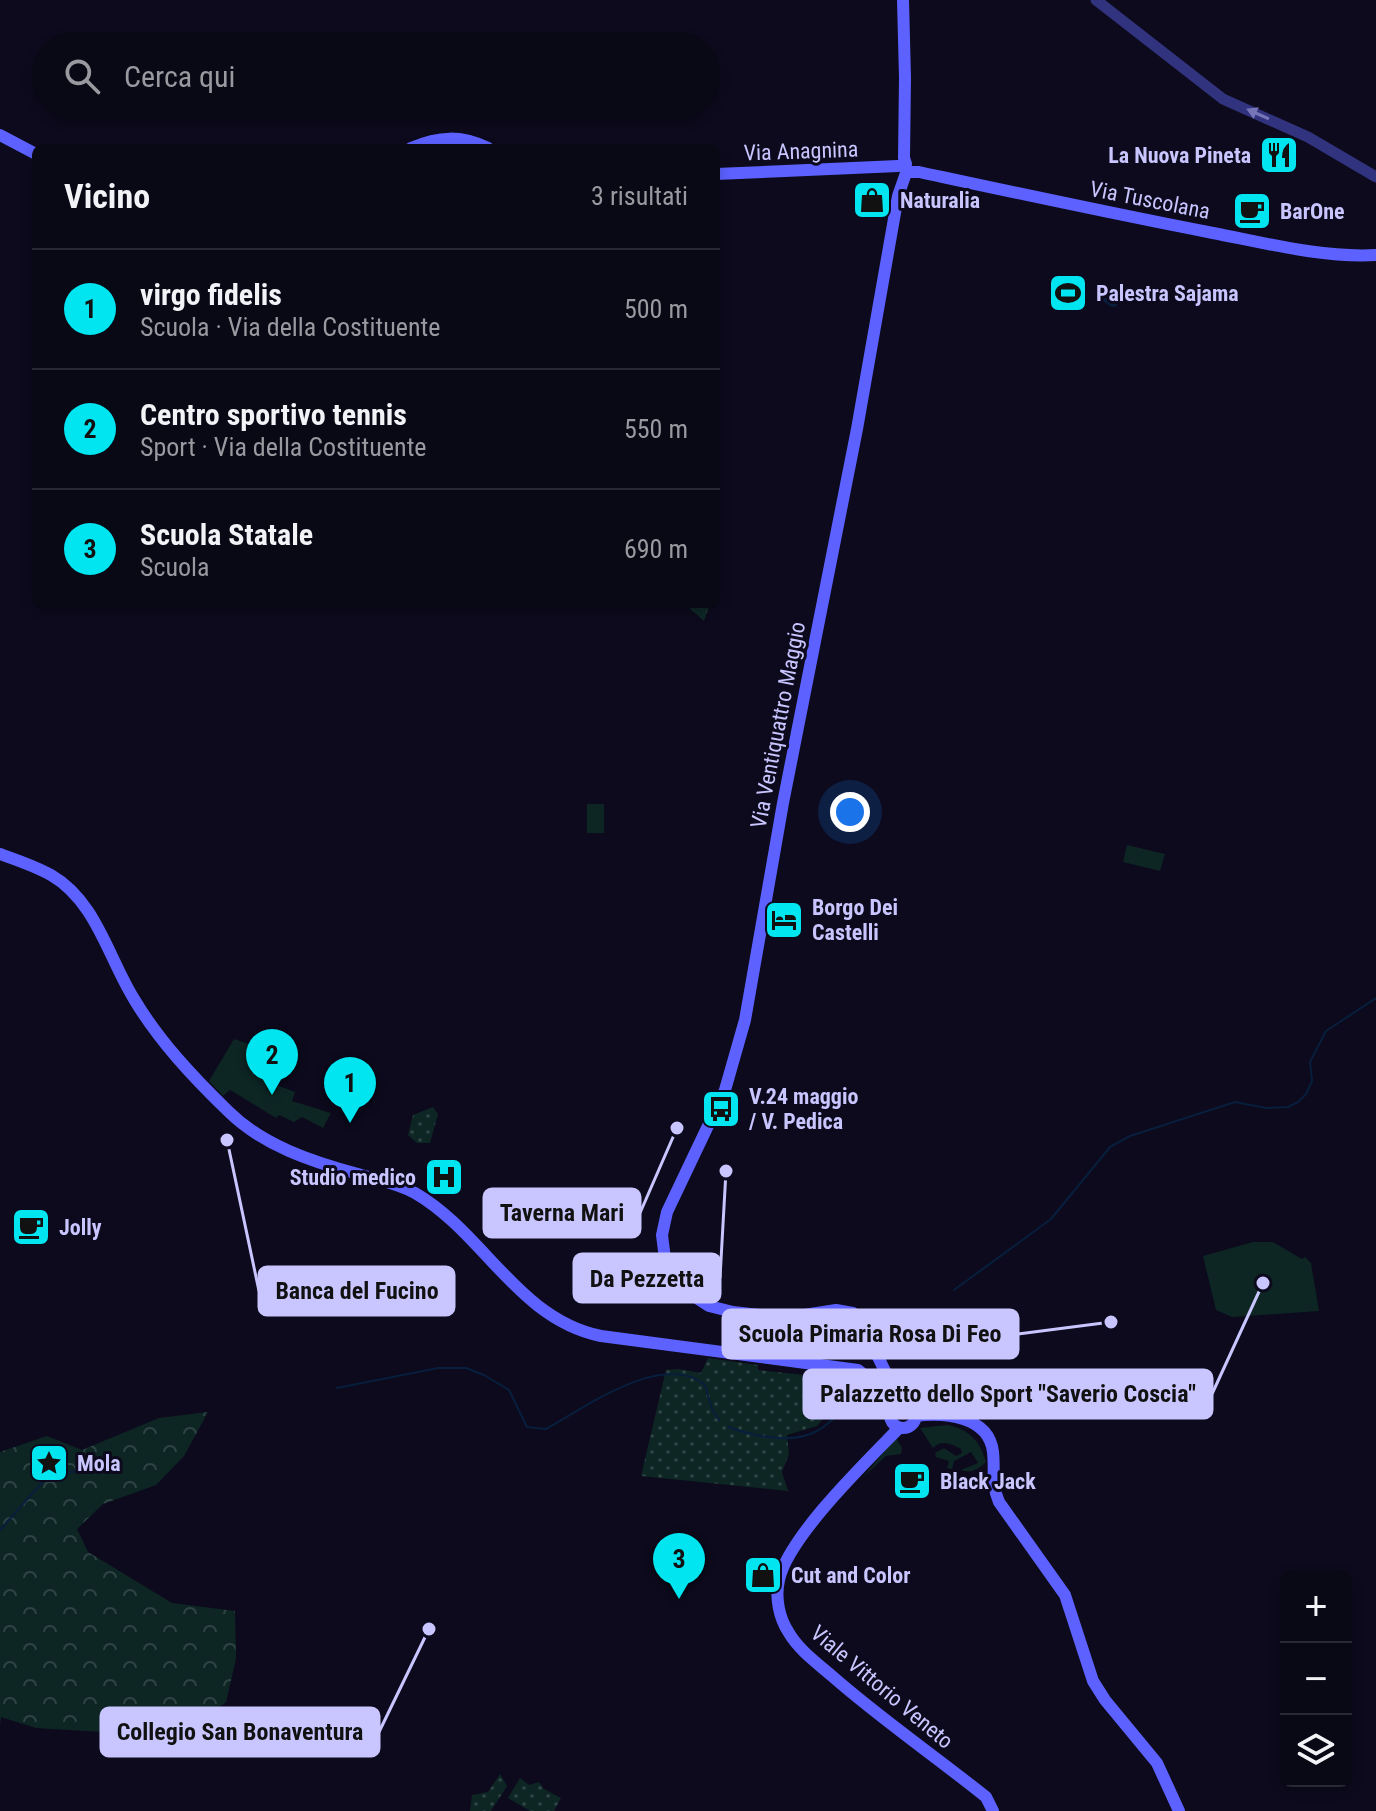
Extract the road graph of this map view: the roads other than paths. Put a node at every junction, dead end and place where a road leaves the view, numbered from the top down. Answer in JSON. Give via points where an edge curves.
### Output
{"nodes":[{"id":1,"x":903,"y":0,"type":"edge"},
{"id":2,"x":1096,"y":0,"type":"edge"},
{"id":3,"x":0,"y":135,"type":"edge"},
{"id":4,"x":420,"y":144,"type":"edge"},
{"id":5,"x":479,"y":144,"type":"edge"},
{"id":6,"x":32,"y":152,"type":"edge"},
{"id":7,"x":902,"y":172,"type":"junction"},
{"id":8,"x":720,"y":174,"type":"edge"},
{"id":9,"x":1376,"y":177,"type":"edge"},
{"id":10,"x":1376,"y":255,"type":"edge"},
{"id":11,"x":0,"y":854,"type":"edge"},
{"id":12,"x":897,"y":1404,"type":"junction"},
{"id":13,"x":915,"y":1416,"type":"junction"},
{"id":14,"x":899,"y":1428,"type":"junction"},
{"id":15,"x":993,"y":1811,"type":"edge"},
{"id":16,"x":1179,"y":1811,"type":"edge"}],
"edges":[{"from":1,"to":7,"type":"main road","name":"Via Ventiquattro Maggio"},
{"from":9,"to":2,"type":"street","one_way":true,"via":[[1308,137],[1223,99]]},
{"from":3,"to":6,"type":"main road"},
{"from":4,"to":5,"type":"main road","via":[[450,137]]},
{"from":7,"to":8,"type":"main road","name":"Via Anagnina"},
{"from":7,"to":10,"type":"main road","name":"Via Tuscolana","via":[[1269,244]]},
{"from":7,"to":12,"type":"main road","name":"Via Ventiquattro Maggio","via":[[745,1020],[725,1090],[662,1233],[668,1268],[681,1285],[713,1308],[790,1318],[840,1310],[853,1313],[869,1336]]},
{"from":11,"to":12,"type":"main road","via":[[52,876],[73,892],[153,1028],[234,1117],[281,1147],[420,1196],[563,1324],[601,1336],[858,1370]]},
{"from":12,"to":13,"type":"main road","via":[[912,1406]]},
{"from":12,"to":14,"type":"main road","via":[[890,1419]]},
{"from":13,"to":14,"type":"main road","via":[[910,1425]]},
{"from":13,"to":16,"type":"main road","via":[[957,1417],[989,1437],[999,1502],[1065,1595],[1095,1686],[1157,1763]]},
{"from":14,"to":15,"type":"main road","name":"Viale Vittorio Veneto","via":[[794,1546],[779,1578],[779,1612],[808,1655],[986,1797]]}]}
